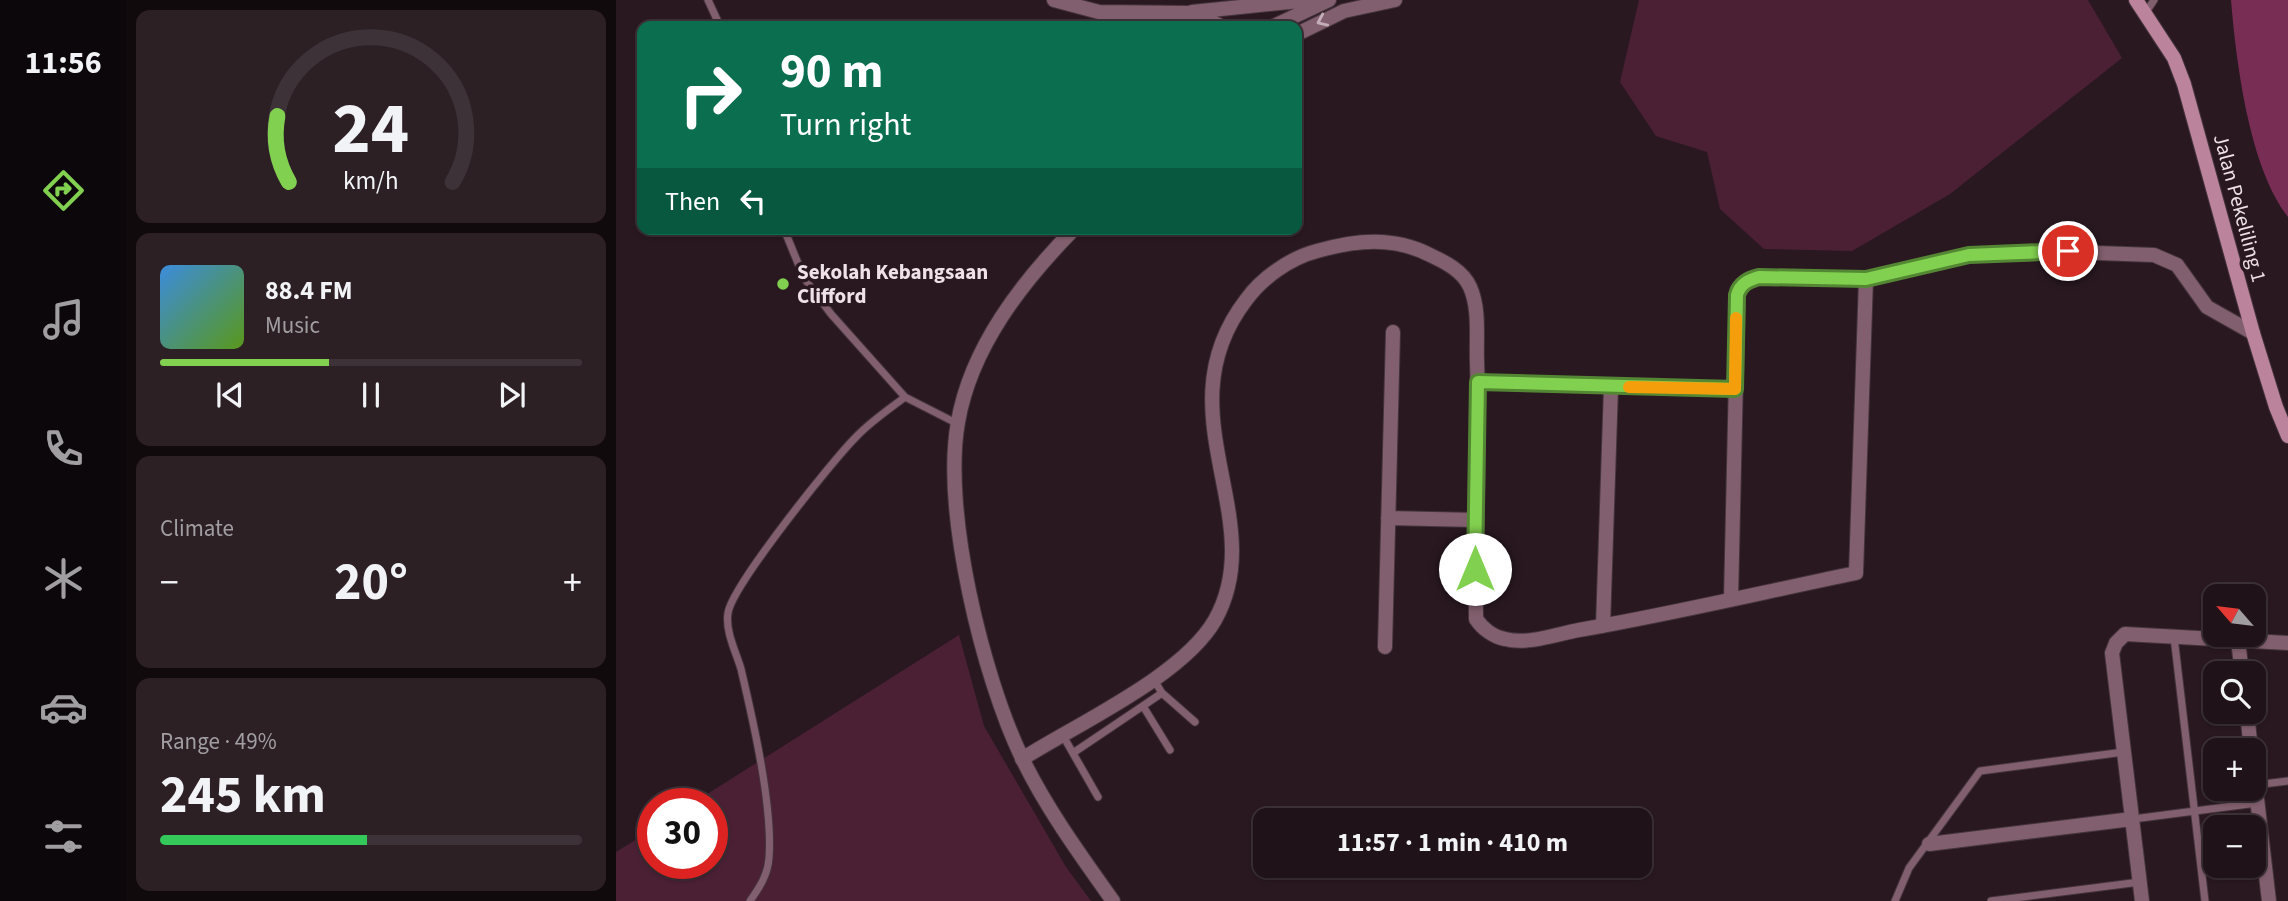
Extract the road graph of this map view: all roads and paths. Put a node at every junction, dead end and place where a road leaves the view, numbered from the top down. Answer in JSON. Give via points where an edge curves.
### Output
{"nodes":[{"id":1,"x":708,"y":0,"type":"edge"},
{"id":2,"x":1054,"y":0,"type":"edge"},
{"id":3,"x":1310,"y":0,"type":"edge"},
{"id":4,"x":1329,"y":0,"type":"edge"},
{"id":5,"x":1395,"y":0,"type":"edge"},
{"id":6,"x":2145,"y":4,"type":"edge"},
{"id":7,"x":1190,"y":19,"type":"edge"},
{"id":8,"x":718,"y":21,"type":"edge"},
{"id":9,"x":1285,"y":21,"type":"edge"},
{"id":10,"x":1302,"y":32,"type":"edge"},
{"id":11,"x":786,"y":235,"type":"edge"},
{"id":12,"x":1069,"y":235,"type":"edge"},
{"id":13,"x":1866,"y":279,"type":"junction"},
{"id":14,"x":1393,"y":332,"type":"dead end"},
{"id":15,"x":2253,"y":334,"type":"junction"},
{"id":16,"x":1478,"y":382,"type":"junction"},
{"id":17,"x":1611,"y":387,"type":"junction"},
{"id":18,"x":1735,"y":389,"type":"junction"},
{"id":19,"x":905,"y":397,"type":"junction"},
{"id":20,"x":958,"y":424,"type":"junction"},
{"id":21,"x":2288,"y":436,"type":"edge"},
{"id":22,"x":1388,"y":518,"type":"junction"},
{"id":23,"x":1475,"y":520,"type":"junction"},
{"id":24,"x":1731,"y":599,"type":"junction"},
{"id":25,"x":1603,"y":626,"type":"junction"},
{"id":26,"x":2174,"y":637,"type":"junction"},
{"id":27,"x":2203,"y":638,"type":"edge"},
{"id":28,"x":2266,"y":642,"type":"edge"},
{"id":29,"x":2288,"y":643,"type":"edge"},
{"id":30,"x":1385,"y":647,"type":"dead end"},
{"id":31,"x":1154,"y":679,"type":"junction"},
{"id":32,"x":1162,"y":693,"type":"junction"},
{"id":33,"x":1143,"y":706,"type":"junction"},
{"id":34,"x":1195,"y":722,"type":"dead end"},
{"id":35,"x":1062,"y":734,"type":"junction"},
{"id":36,"x":1170,"y":750,"type":"dead end"},
{"id":37,"x":2124,"y":751,"type":"junction"},
{"id":38,"x":1073,"y":753,"type":"junction"},
{"id":39,"x":1022,"y":759,"type":"junction"},
{"id":40,"x":2266,"y":780,"type":"edge"},
{"id":41,"x":2288,"y":781,"type":"edge"},
{"id":42,"x":1098,"y":797,"type":"dead end"},
{"id":43,"x":2257,"y":803,"type":"joint"},
{"id":44,"x":2194,"y":811,"type":"junction"},
{"id":45,"x":2132,"y":819,"type":"junction"},
{"id":46,"x":1929,"y":844,"type":"junction"},
{"id":47,"x":2140,"y":882,"type":"junction"},
{"id":48,"x":2012,"y":900,"type":"edge"},
{"id":49,"x":750,"y":901,"type":"edge"},
{"id":50,"x":1113,"y":901,"type":"edge"},
{"id":51,"x":1895,"y":901,"type":"edge"},
{"id":52,"x":1991,"y":901,"type":"edge"},
{"id":53,"x":2142,"y":901,"type":"edge"},
{"id":54,"x":2205,"y":901,"type":"edge"},
{"id":55,"x":2269,"y":901,"type":"edge"}],
"edges":[{"from":1,"to":8,"type":"lane"},
{"from":2,"to":7,"type":"street","via":[[1099,12],[1175,13]]},
{"from":3,"to":7,"type":"street"},
{"from":4,"to":9,"type":"street"},
{"from":5,"to":10,"type":"street","one_way":true,"via":[[1343,11]]},
{"from":6,"to":15,"type":"main road","name":"Jalan Pekeliling 1","via":[[2184,84]]},
{"from":11,"to":19,"type":"lane","via":[[804,278]]},
{"from":12,"to":20,"type":"street","via":[[1017,292],[983,351]]},
{"from":13,"to":15,"type":"street","via":[[1969,255],[2068,251],[2154,256],[2176,265],[2207,307]]},
{"from":13,"to":18,"type":"street","via":[[1759,277],[1743,284],[1737,295]]},
{"from":13,"to":24,"type":"street","via":[[1856,573]]},
{"from":14,"to":22,"type":"street"},
{"from":15,"to":21,"type":"main road","name":"Jalan Pekeliling 1"},
{"from":16,"to":17,"type":"street"},
{"from":16,"to":23,"type":"street"},
{"from":16,"to":31,"type":"street","via":[[1475,299],[1469,284],[1462,274],[1420,249],[1368,240],[1341,244],[1306,254],[1251,293],[1222,338],[1210,384],[1229,524],[1226,590],[1214,621],[1201,638]]},
{"from":17,"to":18,"type":"street"},
{"from":17,"to":25,"type":"street"},
{"from":18,"to":24,"type":"street"},
{"from":19,"to":20,"type":"lane"},
{"from":19,"to":49,"type":"lane","via":[[855,438],[732,599],[727,621],[741,669],[768,826],[769,860],[762,884]]},
{"from":20,"to":39,"type":"street","via":[[956,489],[965,578],[1000,706]]},
{"from":22,"to":23,"type":"street"},
{"from":22,"to":30,"type":"street"},
{"from":23,"to":25,"type":"street","via":[[1476,618],[1482,628],[1504,639],[1522,640]]},
{"from":24,"to":25,"type":"street"},
{"from":26,"to":27,"type":"street"},
{"from":26,"to":37,"type":"street","via":[[2125,634],[2116,643],[2112,653]]},
{"from":26,"to":44,"type":"lane"},
{"from":28,"to":29,"type":"street"},
{"from":31,"to":32,"type":"lane"},
{"from":31,"to":35,"type":"street"},
{"from":32,"to":33,"type":"lane"},
{"from":32,"to":34,"type":"lane"},
{"from":33,"to":36,"type":"lane"},
{"from":33,"to":38,"type":"lane"},
{"from":35,"to":38,"type":"lane"},
{"from":35,"to":39,"type":"street"},
{"from":37,"to":45,"type":"street"},
{"from":37,"to":46,"type":"lane","via":[[1980,771]]},
{"from":38,"to":42,"type":"lane"},
{"from":39,"to":50,"type":"street"},
{"from":40,"to":41,"type":"lane"},
{"from":43,"to":44,"type":"lane"},
{"from":43,"to":55,"type":"street"},
{"from":44,"to":45,"type":"lane"},
{"from":44,"to":54,"type":"lane"},
{"from":45,"to":46,"type":"street"},
{"from":45,"to":47,"type":"street"},
{"from":46,"to":51,"type":"lane","via":[[1909,868]]},
{"from":47,"to":48,"type":"lane"},
{"from":47,"to":53,"type":"street"},
{"from":48,"to":52,"type":"lane"}]}
